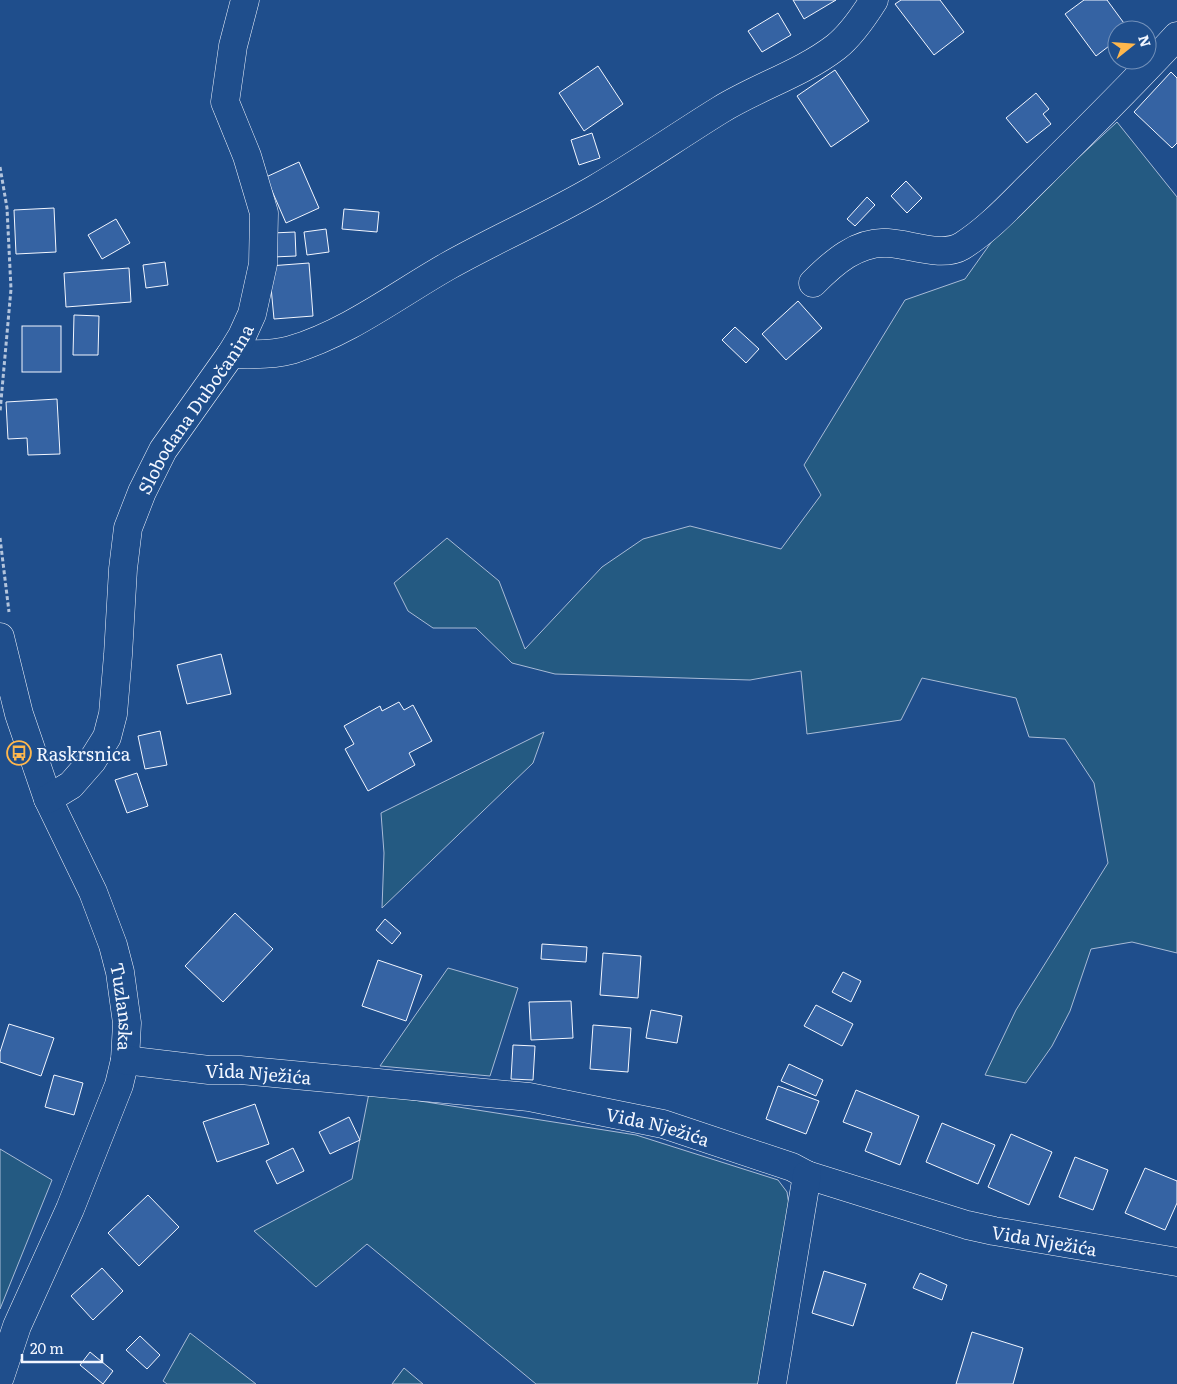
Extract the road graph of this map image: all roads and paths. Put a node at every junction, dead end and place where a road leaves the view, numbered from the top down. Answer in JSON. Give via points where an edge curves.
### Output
{"nodes":[{"id":1,"x":245,"y":0,"type":"edge"},
{"id":2,"x":874,"y":0,"type":"edge"},
{"id":3,"x":1177,"y":36,"type":"edge"},
{"id":4,"x":0,"y":167,"type":"edge"},
{"id":5,"x":813,"y":282,"type":"dead end"},
{"id":6,"x":231,"y":354,"type":"junction"},
{"id":7,"x":0,"y":412,"type":"edge"},
{"id":8,"x":0,"y":538,"type":"edge"},
{"id":9,"x":3,"y":637,"type":"edge"},
{"id":10,"x":48,"y":800,"type":"junction"},
{"id":11,"x":125,"y":1060,"type":"junction"},
{"id":12,"x":807,"y":1175,"type":"junction"},
{"id":13,"x":1177,"y":1262,"type":"edge"},
{"id":14,"x":0,"y":1377,"type":"edge"},
{"id":15,"x":772,"y":1384,"type":"edge"}],
"edges":[{"from":1,"to":6,"type":"street","name":"Slobodana Dubočanina","via":[[233,46],[225,102],[247,156],[264,213],[265,240],[264,264],[252,314]]},
{"from":2,"to":6,"type":"street","via":[[837,46],[817,59],[749,93],[595,189],[448,266],[334,333],[291,350],[262,355]]},
{"from":3,"to":5,"type":"street","via":[[1126,92],[992,223],[961,246],[947,252],[886,243],[865,246],[832,263]]},
{"from":4,"to":7,"type":"path","via":[[7,208],[12,289]]},
{"from":6,"to":10,"type":"street","name":"Slobodana Dubočanina","via":[[163,450],[128,528],[115,695],[107,737],[71,785]]},
{"from":8,"to":9,"type":"path"},
{"from":9,"to":10,"type":"street","name":"Tuzlanska","via":[[19,714]]},
{"from":10,"to":11,"type":"street","name":"Tuzlanska","via":[[93,892],[113,945],[127,1023]]},
{"from":11,"to":12,"type":"street","name":"Vida Nježića","via":[[529,1097],[663,1124],[792,1167]]},
{"from":11,"to":14,"type":"street","name":"Tuzlanska","via":[[108,1115],[17,1326]]},
{"from":12,"to":13,"type":"street","name":"Vida Nježića","via":[[985,1229]]},
{"from":12,"to":15,"type":"street"}]}
